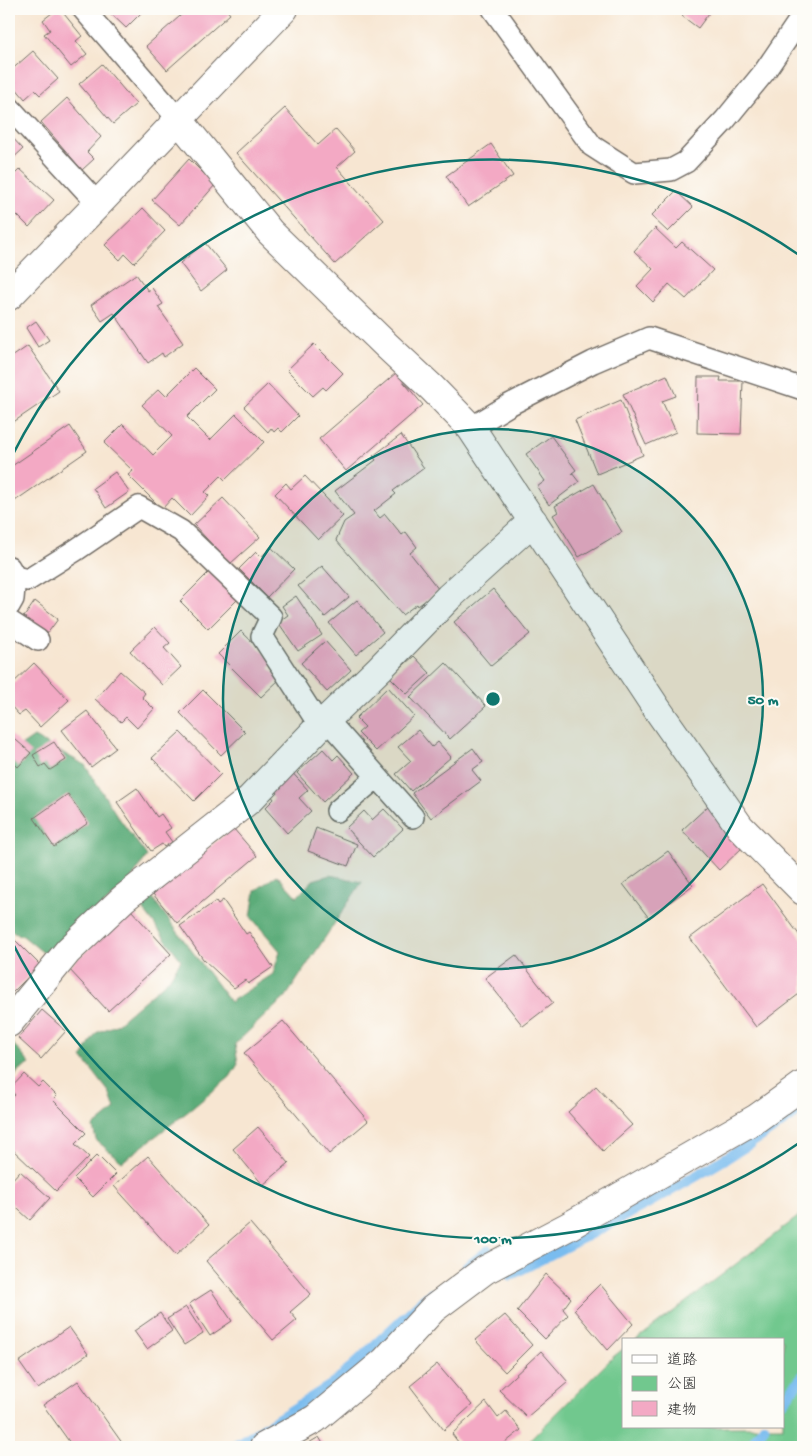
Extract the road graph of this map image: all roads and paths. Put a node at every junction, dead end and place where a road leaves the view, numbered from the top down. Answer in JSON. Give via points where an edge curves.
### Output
{"nodes":[{"id":1,"x":83,"y":9,"type":"edge"},
{"id":2,"x":284,"y":9,"type":"edge"},
{"id":3,"x":493,"y":9,"type":"edge"},
{"id":4,"x":803,"y":15,"type":"edge"},
{"id":5,"x":9,"y":107,"type":"edge"},
{"id":6,"x":179,"y":120,"type":"junction"},
{"id":7,"x":98,"y":204,"type":"junction"},
{"id":8,"x":9,"y":296,"type":"edge"},
{"id":9,"x":803,"y":389,"type":"edge"},
{"id":10,"x":471,"y":428,"type":"junction"},
{"id":11,"x":533,"y":521,"type":"junction"},
{"id":12,"x":12,"y":572,"type":"edge"},
{"id":13,"x":9,"y":606,"type":"edge"},
{"id":14,"x":9,"y":621,"type":"edge"},
{"id":15,"x":38,"y":640,"type":"dead end"},
{"id":16,"x":324,"y":723,"type":"junction"},
{"id":17,"x":376,"y":777,"type":"junction"},
{"id":18,"x":337,"y":811,"type":"dead end"},
{"id":19,"x":413,"y":817,"type":"dead end"},
{"id":20,"x":803,"y":891,"type":"edge"},
{"id":21,"x":9,"y":1023,"type":"edge"},
{"id":22,"x":803,"y":1085,"type":"edge"},
{"id":23,"x":264,"y":1447,"type":"edge"}],
"edges":[{"from":1,"to":6,"type":"lane"},
{"from":2,"to":6,"type":"street"},
{"from":3,"to":4,"type":"lane","via":[[592,146],[634,172],[672,170],[686,162],[765,71]]},
{"from":5,"to":7,"type":"lane"},
{"from":6,"to":7,"type":"street"},
{"from":6,"to":10,"type":"street","via":[[270,232]]},
{"from":7,"to":8,"type":"street"},
{"from":9,"to":10,"type":"lane","via":[[649,338],[593,362],[508,405]]},
{"from":10,"to":11,"type":"street"},
{"from":11,"to":16,"type":"street","via":[[449,597]]},
{"from":11,"to":20,"type":"street","via":[[655,706],[740,827]]},
{"from":12,"to":13,"type":"lane","via":[[13,599]]},
{"from":12,"to":16,"type":"lane","via":[[28,580],[139,507],[180,531],[272,617],[262,636]]},
{"from":14,"to":15,"type":"lane"},
{"from":16,"to":17,"type":"lane"},
{"from":16,"to":21,"type":"street","via":[[250,800],[123,899],[68,951]]},
{"from":17,"to":18,"type":"lane"},
{"from":17,"to":19,"type":"lane"},
{"from":22,"to":23,"type":"street","via":[[757,1118],[569,1226],[485,1270],[433,1309],[385,1361],[315,1419]]}]}
